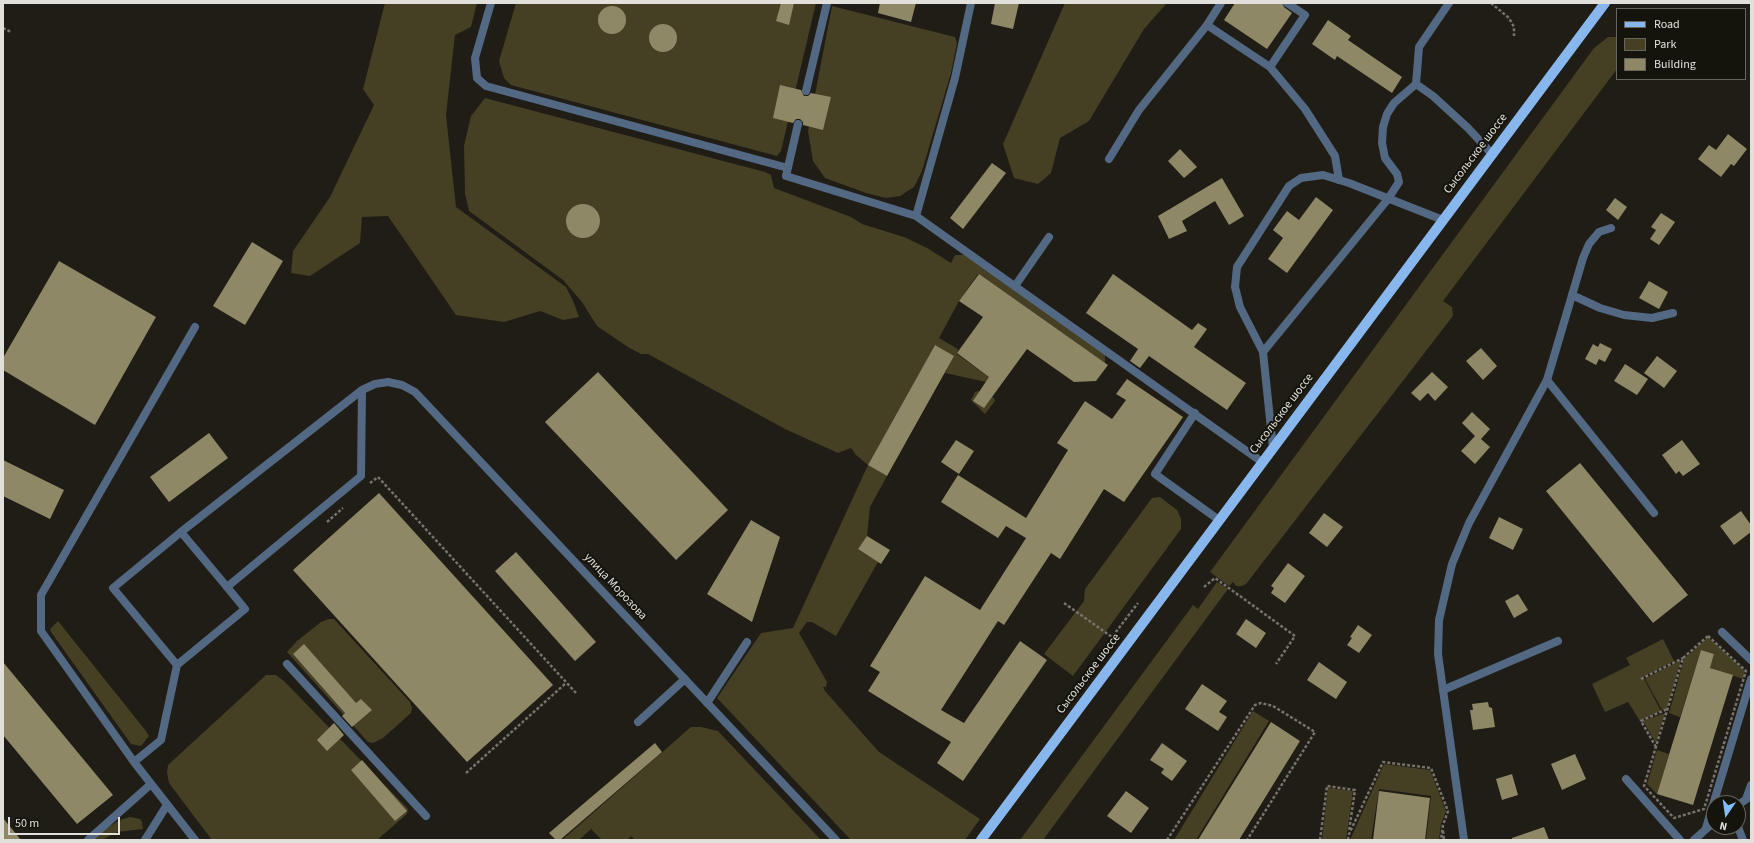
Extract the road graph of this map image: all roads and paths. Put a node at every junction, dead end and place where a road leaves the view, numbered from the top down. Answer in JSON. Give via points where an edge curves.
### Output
{"nodes":[{"id":1,"x":491,"y":3,"type":"edge"},
{"id":2,"x":827,"y":3,"type":"edge"},
{"id":3,"x":971,"y":3,"type":"edge"},
{"id":4,"x":1221,"y":3,"type":"edge"},
{"id":5,"x":1287,"y":3,"type":"edge"},
{"id":6,"x":1449,"y":3,"type":"edge"},
{"id":7,"x":1491,"y":3,"type":"edge"},
{"id":8,"x":1602,"y":4,"type":"edge"},
{"id":9,"x":1207,"y":25,"type":"junction"},
{"id":10,"x":3,"y":28,"type":"edge"},
{"id":11,"x":11,"y":32,"type":"dead end"},
{"id":12,"x":1514,"y":36,"type":"dead end"},
{"id":13,"x":1270,"y":67,"type":"junction"},
{"id":14,"x":1416,"y":84,"type":"junction"},
{"id":15,"x":806,"y":91,"type":"dead end"},
{"id":16,"x":798,"y":124,"type":"dead end"},
{"id":17,"x":1492,"y":154,"type":"junction"},
{"id":18,"x":1108,"y":159,"type":"dead end"},
{"id":19,"x":788,"y":168,"type":"junction"},
{"id":20,"x":1339,"y":180,"type":"junction"},
{"id":21,"x":1388,"y":199,"type":"junction"},
{"id":22,"x":916,"y":216,"type":"junction"},
{"id":23,"x":1443,"y":220,"type":"junction"},
{"id":24,"x":1611,"y":228,"type":"dead end"},
{"id":25,"x":1049,"y":237,"type":"dead end"},
{"id":26,"x":1015,"y":286,"type":"junction"},
{"id":27,"x":1572,"y":295,"type":"junction"},
{"id":28,"x":1672,"y":313,"type":"dead end"},
{"id":29,"x":195,"y":327,"type":"dead end"},
{"id":30,"x":1263,"y":352,"type":"junction"},
{"id":31,"x":1547,"y":380,"type":"junction"},
{"id":32,"x":362,"y":390,"type":"junction"},
{"id":33,"x":1195,"y":414,"type":"junction"},
{"id":34,"x":1273,"y":448,"type":"junction"},
{"id":35,"x":1262,"y":462,"type":"junction"},
{"id":36,"x":366,"y":487,"type":"dead end"},
{"id":37,"x":344,"y":507,"type":"dead end"},
{"id":38,"x":1654,"y":513,"type":"dead end"},
{"id":39,"x":1219,"y":520,"type":"junction"},
{"id":40,"x":327,"y":522,"type":"dead end"},
{"id":41,"x":181,"y":532,"type":"junction"},
{"id":42,"x":227,"y":587,"type":"junction"},
{"id":43,"x":1204,"y":587,"type":"dead end"},
{"id":44,"x":1064,"y":603,"type":"dead end"},
{"id":45,"x":1138,"y":603,"type":"dead end"},
{"id":46,"x":1722,"y":632,"type":"dead end"},
{"id":47,"x":1558,"y":641,"type":"dead end"},
{"id":48,"x":747,"y":642,"type":"dead end"},
{"id":49,"x":1683,"y":658,"type":"junction"},
{"id":50,"x":1751,"y":660,"type":"edge"},
{"id":51,"x":286,"y":664,"type":"dead end"},
{"id":52,"x":1276,"y":664,"type":"dead end"},
{"id":53,"x":176,"y":665,"type":"junction"},
{"id":54,"x":685,"y":679,"type":"junction"},
{"id":55,"x":1641,"y":679,"type":"dead end"},
{"id":56,"x":1751,"y":679,"type":"edge"},
{"id":57,"x":566,"y":683,"type":"junction"},
{"id":58,"x":1443,"y":690,"type":"junction"},
{"id":59,"x":576,"y":693,"type":"dead end"},
{"id":60,"x":707,"y":703,"type":"junction"},
{"id":61,"x":1668,"y":709,"type":"junction"},
{"id":62,"x":638,"y":722,"type":"dead end"},
{"id":63,"x":1656,"y":747,"type":"junction"},
{"id":64,"x":134,"y":762,"type":"junction"},
{"id":65,"x":466,"y":773,"type":"dead end"},
{"id":66,"x":1626,"y":779,"type":"dead end"},
{"id":67,"x":151,"y":784,"type":"junction"},
{"id":68,"x":1751,"y":785,"type":"edge"},
{"id":69,"x":1716,"y":795,"type":"edge"},
{"id":70,"x":1749,"y":798,"type":"edge"},
{"id":71,"x":167,"y":805,"type":"junction"},
{"id":72,"x":426,"y":816,"type":"dead end"},
{"id":73,"x":1443,"y":824,"type":"junction"},
{"id":74,"x":1706,"y":828,"type":"edge"},
{"id":75,"x":1349,"y":834,"type":"junction"},
{"id":76,"x":88,"y":840,"type":"edge"},
{"id":77,"x":145,"y":840,"type":"edge"},
{"id":78,"x":195,"y":840,"type":"edge"},
{"id":79,"x":836,"y":840,"type":"edge"},
{"id":80,"x":981,"y":840,"type":"edge"},
{"id":81,"x":1167,"y":840,"type":"edge"},
{"id":82,"x":1247,"y":840,"type":"edge"},
{"id":83,"x":1320,"y":840,"type":"edge"},
{"id":84,"x":1348,"y":840,"type":"edge"},
{"id":85,"x":1441,"y":840,"type":"edge"},
{"id":86,"x":1444,"y":840,"type":"edge"},
{"id":87,"x":1464,"y":840,"type":"edge"},
{"id":88,"x":1680,"y":840,"type":"edge"},
{"id":89,"x":1694,"y":840,"type":"edge"}],
"edges":[{"from":1,"to":19,"type":"street","via":[[475,58],[477,78],[486,86]]},
{"from":2,"to":15,"type":"street"},
{"from":3,"to":22,"type":"street","via":[[955,78]]},
{"from":4,"to":9,"type":"street"},
{"from":5,"to":13,"type":"street","via":[[1305,15]]},
{"from":6,"to":14,"type":"street","via":[[1420,47]]},
{"from":7,"to":12,"type":"path","via":[[1509,18],[1514,27]]},
{"from":8,"to":17,"type":"main road","name":"Сысольское шоссе"},
{"from":9,"to":13,"type":"street"},
{"from":9,"to":18,"type":"street","via":[[1139,110]]},
{"from":10,"to":11,"type":"path"},
{"from":13,"to":20,"type":"street","via":[[1305,109],[1335,156]]},
{"from":14,"to":17,"type":"street","via":[[1468,128]]},
{"from":14,"to":21,"type":"street","via":[[1394,103],[1384,127],[1382,143],[1385,158],[1397,174],[1398,182]]},
{"from":16,"to":19,"type":"street"},
{"from":17,"to":23,"type":"main road","name":"Сысольское шоссе"},
{"from":19,"to":22,"type":"street","via":[[786,176]]},
{"from":20,"to":21,"type":"street"},
{"from":20,"to":30,"type":"street","via":[[1322,175],[1301,178],[1289,186],[1237,267],[1235,287],[1240,307]]},
{"from":21,"to":23,"type":"street"},
{"from":21,"to":30,"type":"street"},
{"from":22,"to":26,"type":"street"},
{"from":23,"to":34,"type":"main road","name":"Сысольское шоссе"},
{"from":24,"to":27,"type":"street","via":[[1599,232],[1589,244]]},
{"from":25,"to":26,"type":"street"},
{"from":26,"to":33,"type":"street"},
{"from":27,"to":28,"type":"street","via":[[1600,308],[1624,315],[1652,318]]},
{"from":27,"to":31,"type":"street"},
{"from":29,"to":64,"type":"street","via":[[41,596],[41,631]]},
{"from":30,"to":34,"type":"street"},
{"from":31,"to":38,"type":"street"},
{"from":31,"to":58,"type":"street","via":[[1469,523],[1452,564],[1439,620],[1438,654]]},
{"from":32,"to":41,"type":"street","name":"улица Морозова"},
{"from":32,"to":42,"type":"street","via":[[361,476]]},
{"from":32,"to":54,"type":"street","name":"улица Морозова","via":[[388,382],[402,384],[415,392]]},
{"from":33,"to":35,"type":"street"},
{"from":33,"to":39,"type":"street","via":[[1155,474]]},
{"from":34,"to":35,"type":"main road","name":"Сысольское шоссе"},
{"from":35,"to":39,"type":"main road","name":"Сысольское шоссе"},
{"from":36,"to":57,"type":"path","via":[[378,477]]},
{"from":37,"to":40,"type":"path"},
{"from":39,"to":80,"type":"main road","name":"Сысольское шоссе"},
{"from":41,"to":42,"type":"street"},
{"from":41,"to":53,"type":"street","name":"улица Морозова","via":[[113,588]]},
{"from":42,"to":53,"type":"street","via":[[245,609]]},
{"from":43,"to":52,"type":"path","via":[[1215,578],[1295,636]]},
{"from":44,"to":45,"type":"path","via":[[1112,637]]},
{"from":46,"to":50,"type":"street"},
{"from":47,"to":58,"type":"street"},
{"from":48,"to":60,"type":"street"},
{"from":49,"to":55,"type":"path"},
{"from":49,"to":61,"type":"path"},
{"from":49,"to":63,"type":"path","via":[[1708,636],[1746,671],[1704,810],[1674,818],[1644,786]]},
{"from":51,"to":72,"type":"street"},
{"from":53,"to":64,"type":"street","via":[[161,740]]},
{"from":54,"to":60,"type":"street","name":"улица Морозова"},
{"from":54,"to":62,"type":"street"},
{"from":56,"to":69,"type":"street"},
{"from":57,"to":59,"type":"path"},
{"from":57,"to":65,"type":"path"},
{"from":58,"to":87,"type":"street"},
{"from":60,"to":79,"type":"street","name":"улица Морозова"},
{"from":61,"to":63,"type":"path"},
{"from":61,"to":63,"type":"path","via":[[1641,721]]},
{"from":64,"to":67,"type":"street"},
{"from":66,"to":88,"type":"street"},
{"from":67,"to":71,"type":"street"},
{"from":67,"to":76,"type":"street"},
{"from":68,"to":70,"type":"street"},
{"from":71,"to":77,"type":"street"},
{"from":71,"to":78,"type":"street"},
{"from":73,"to":75,"type":"path","via":[[1448,811],[1431,768],[1383,762]]},
{"from":73,"to":85,"type":"path"},
{"from":73,"to":86,"type":"path"},
{"from":74,"to":89,"type":"street"},
{"from":75,"to":83,"type":"path","via":[[1355,790],[1328,786]]},
{"from":75,"to":84,"type":"path"},
{"from":81,"to":82,"type":"path","via":[[1255,705],[1261,703],[1273,706],[1314,732]]}]}
